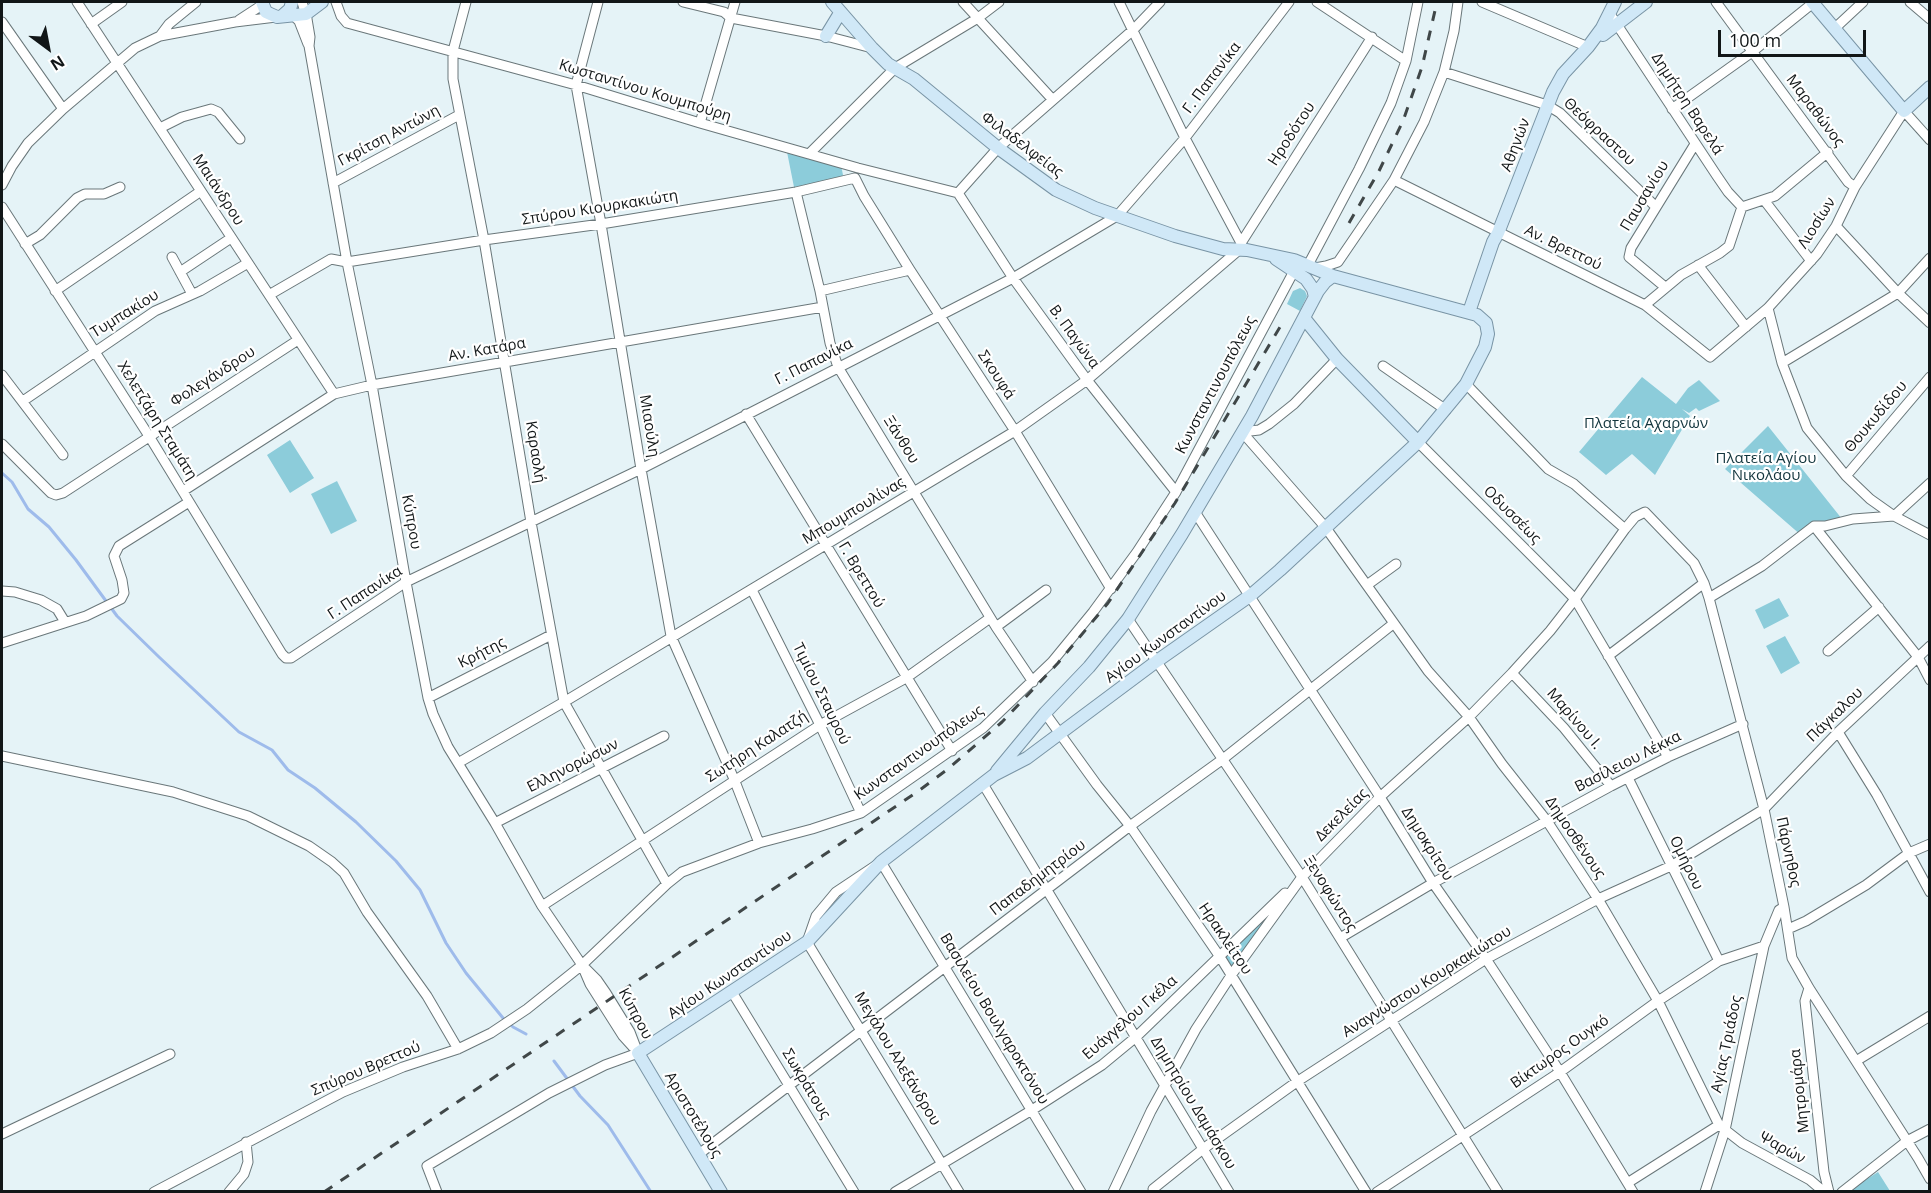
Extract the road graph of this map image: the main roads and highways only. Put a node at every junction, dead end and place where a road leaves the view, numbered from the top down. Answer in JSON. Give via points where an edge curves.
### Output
{"nodes":[{"id":1,"x":292,"y":2,"type":"edge"},
{"id":2,"x":322,"y":2,"type":"edge"},
{"id":3,"x":832,"y":2,"type":"edge"},
{"id":4,"x":1812,"y":2,"type":"edge"},
{"id":5,"x":260,"y":3,"type":"edge"},
{"id":6,"x":1622,"y":7,"type":"edge"},
{"id":7,"x":292,"y":13,"type":"edge"},
{"id":8,"x":840,"y":13,"type":"junction"},
{"id":9,"x":826,"y":36,"type":"road end"},
{"id":10,"x":1929,"y":87,"type":"edge"},
{"id":11,"x":1267,"y":253,"type":"junction"},
{"id":12,"x":1333,"y":276,"type":"junction"},
{"id":13,"x":1315,"y":297,"type":"junction"},
{"id":14,"x":1469,"y":312,"type":"junction"},
{"id":15,"x":1304,"y":318,"type":"junction"},
{"id":16,"x":1418,"y":442,"type":"junction"},
{"id":17,"x":994,"y":775,"type":"junction"},
{"id":18,"x":638,"y":1053,"type":"joint"},
{"id":19,"x":721,"y":1191,"type":"edge"}],
"edges":[{"from":1,"to":7,"type":"main road"},
{"from":2,"to":7,"type":"main road"},
{"from":3,"to":8,"type":"main road","name":"Φιλαδελφείας"},
{"from":4,"to":10,"type":"main road","name":"Λιοσίων","via":[[1904,111]]},
{"from":5,"to":7,"type":"main road","via":[[266,12]]},
{"from":6,"to":14,"type":"main road","name":"Αθηνών","via":[[1563,74],[1547,105]]},
{"from":8,"to":9,"type":"main road"},
{"from":8,"to":11,"type":"main road","name":"Φιλαδελφείας","via":[[888,64],[914,79],[1056,190],[1117,216],[1197,242]]},
{"from":11,"to":12,"type":"main road","name":"Φιλαδελφείας"},
{"from":11,"to":13,"type":"main road","name":"Φιλαδελφείας","via":[[1306,279]]},
{"from":12,"to":13,"type":"main road"},
{"from":12,"to":14,"type":"main road","name":"Φιλαδελφείας"},
{"from":13,"to":15,"type":"main road"},
{"from":14,"to":16,"type":"main road","name":"Αγίου Κωνσταντίνου","via":[[1484,320],[1488,328],[1485,347],[1466,384]]},
{"from":15,"to":16,"type":"main road","name":"Οδυσσέως","via":[[1337,359]]},
{"from":15,"to":17,"type":"main road","via":[[1196,512],[1128,619]]},
{"from":16,"to":17,"type":"main road","name":"Αγίου Κωνσταντίνου","via":[[1251,595],[1027,758]]},
{"from":17,"to":18,"type":"main road","name":"Αγίου Κωνσταντίνου","via":[[881,862],[807,942]]},
{"from":18,"to":19,"type":"main road","name":"Αριστοτέλους"}]}
